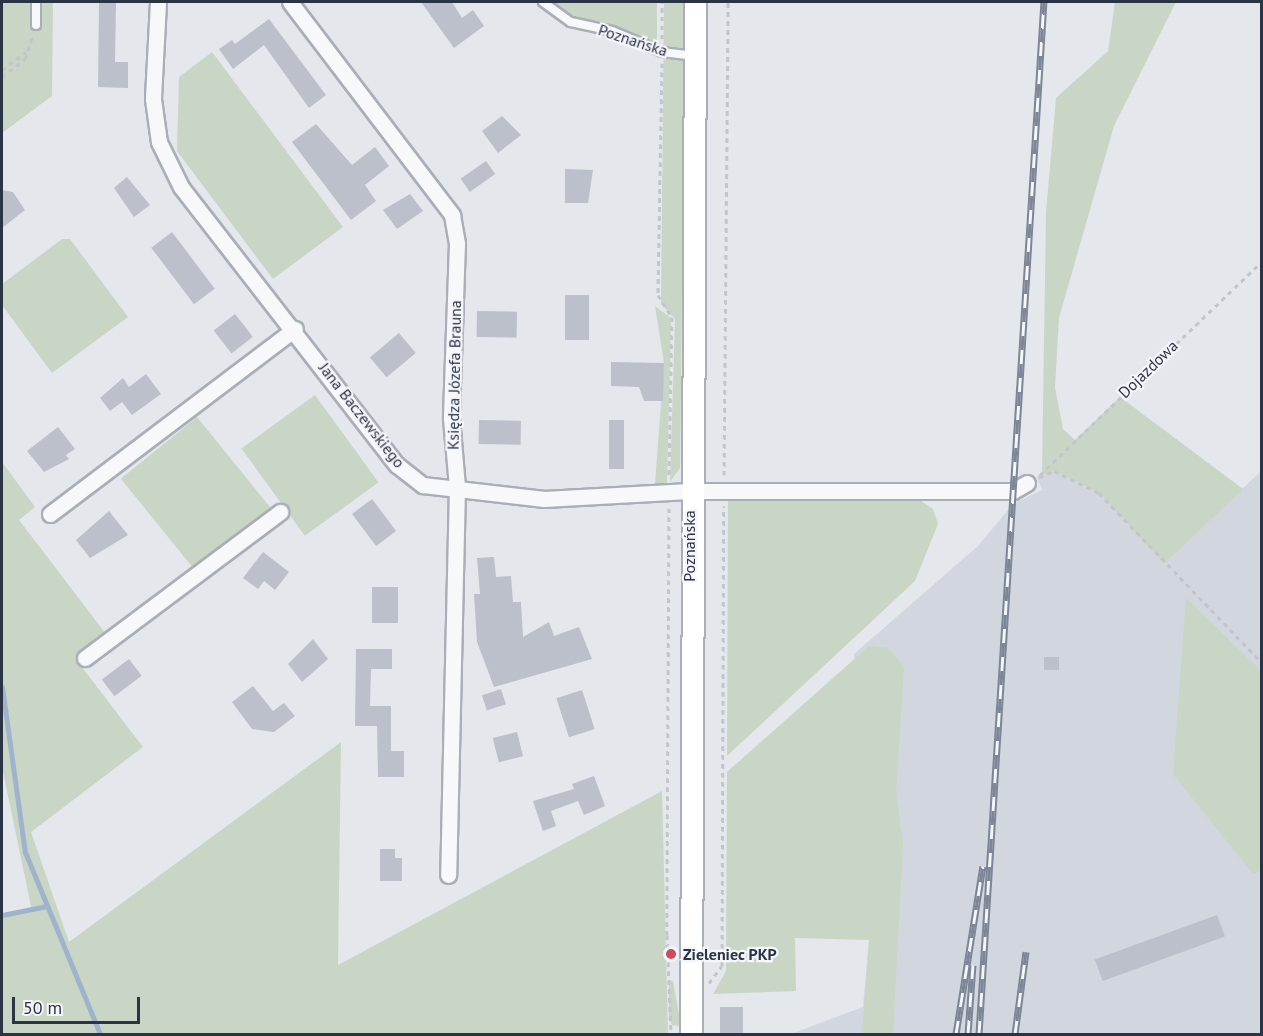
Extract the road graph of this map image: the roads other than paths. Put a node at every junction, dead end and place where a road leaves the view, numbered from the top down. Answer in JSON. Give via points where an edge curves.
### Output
{"nodes":[{"id":1,"x":36,"y":2,"type":"edge"},
{"id":2,"x":158,"y":2,"type":"edge"},
{"id":3,"x":290,"y":2,"type":"edge"},
{"id":4,"x":543,"y":2,"type":"edge"},
{"id":5,"x":695,"y":2,"type":"edge"},
{"id":6,"x":36,"y":24,"type":"road end"},
{"id":7,"x":695,"y":57,"type":"junction"},
{"id":8,"x":295,"y":329,"type":"junction"},
{"id":9,"x":1025,"y":484,"type":"road end"},
{"id":10,"x":457,"y":487,"type":"junction"},
{"id":11,"x":679,"y":492,"type":"junction"},
{"id":12,"x":280,"y":512,"type":"dead end"},
{"id":13,"x":50,"y":514,"type":"dead end"},
{"id":14,"x":85,"y":658,"type":"dead end"},
{"id":15,"x":448,"y":875,"type":"dead end"},
{"id":16,"x":681,"y":1033,"type":"edge"}],
"edges":[{"from":1,"to":6,"type":"lane"},
{"from":2,"to":8,"type":"street","name":"Jana Baczewskiego","via":[[153,99],[159,142],[181,187]]},
{"from":3,"to":10,"type":"street","name":"Księdza Józefa Brauna","via":[[452,215],[457,243],[451,418]]},
{"from":4,"to":7,"type":"lane","name":"Poznańska","via":[[571,22],[612,31],[662,52]]},
{"from":5,"to":7,"type":"main road","name":"Poznańska"},
{"from":7,"to":11,"type":"main road","name":"Poznańska"},
{"from":8,"to":10,"type":"street","name":"Jana Baczewskiego","via":[[397,465],[423,485]]},
{"from":8,"to":13,"type":"street"},
{"from":9,"to":11,"type":"street","name":"Jana Baczewskiego"},
{"from":10,"to":11,"type":"street","name":"Jana Baczewskiego","via":[[544,499]]},
{"from":10,"to":15,"type":"street","name":"Księdza Józefa Brauna"},
{"from":11,"to":16,"type":"main road","name":"Poznańska"},
{"from":12,"to":14,"type":"street"}]}
